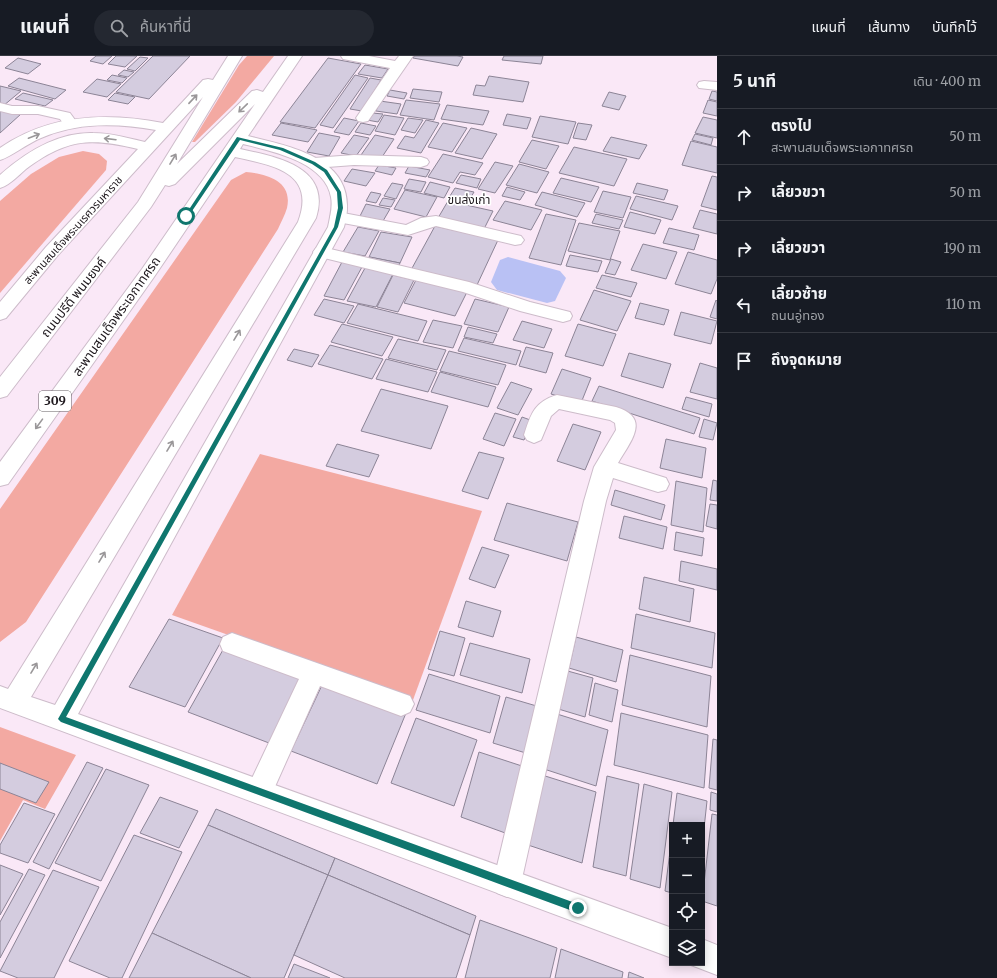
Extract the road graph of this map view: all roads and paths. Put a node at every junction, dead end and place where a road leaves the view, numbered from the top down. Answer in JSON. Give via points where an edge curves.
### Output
{"nodes":[{"id":1,"x":234,"y":56,"type":"edge"},
{"id":2,"x":348,"y":56,"type":"edge"},
{"id":3,"x":293,"y":59,"type":"edge"},
{"id":4,"x":402,"y":61,"type":"edge"},
{"id":5,"x":0,"y":107,"type":"edge"},
{"id":6,"x":363,"y":118,"type":"dead end"},
{"id":7,"x":71,"y":124,"type":"junction"},
{"id":8,"x":166,"y":128,"type":"junction"},
{"id":9,"x":234,"y":145,"type":"junction"},
{"id":10,"x":148,"y":147,"type":"junction"},
{"id":11,"x":0,"y":155,"type":"edge"},
{"id":12,"x":421,"y":162,"type":"dead end"},
{"id":13,"x":314,"y":163,"type":"junction"},
{"id":14,"x":0,"y":183,"type":"edge"},
{"id":15,"x":145,"y":204,"type":"junction"},
{"id":16,"x":338,"y":216,"type":"junction"},
{"id":17,"x":515,"y":240,"type":"dead end"},
{"id":18,"x":322,"y":252,"type":"junction"},
{"id":19,"x":5,"y":307,"type":"edge"},
{"id":20,"x":563,"y":316,"type":"dead end"},
{"id":21,"x":0,"y":391,"type":"edge"},
{"id":22,"x":534,"y":434,"type":"dead end"},
{"id":23,"x":606,"y":467,"type":"junction"},
{"id":24,"x":0,"y":478,"type":"edge"},
{"id":25,"x":658,"y":484,"type":"dead end"},
{"id":26,"x":232,"y":644,"type":"dead end"},
{"id":27,"x":314,"y":673,"type":"junction"},
{"id":28,"x":7,"y":699,"type":"edge"},
{"id":29,"x":402,"y":704,"type":"dead end"},
{"id":30,"x":61,"y":719,"type":"junction"},
{"id":31,"x":259,"y":791,"type":"junction"},
{"id":32,"x":507,"y":883,"type":"junction"},
{"id":33,"x":669,"y":942,"type":"edge"},
{"id":34,"x":705,"y":955,"type":"edge"},
{"id":35,"x":717,"y":960,"type":"edge"}],
"edges":[{"from":8,"to":1,"type":"main road","name":"ถนนปรีดี พนมยงค์","one_way":true},
{"from":15,"to":1,"type":"main road","name":"ถนนปรีดี พนมยงค์","one_way":true},
{"from":2,"to":4,"type":"main road"},
{"from":3,"to":9,"type":"main road","name":"ถนนปรีดี พนมยงค์"},
{"from":3,"to":15,"type":"main road","name":"ถนนปรีดี พนมยงค์","one_way":true},
{"from":4,"to":6,"type":"main road"},
{"from":5,"to":7,"type":"main road","via":[[58,114],[65,116]]},
{"from":7,"to":8,"type":"main road","via":[[107,120]]},
{"from":11,"to":7,"type":"main road","one_way":true,"via":[[29,138]]},
{"from":8,"to":10,"type":"main road","name":"ถนนปรีดี พนมยงค์"},
{"from":9,"to":13,"type":"main road","via":[[281,149]]},
{"from":9,"to":24,"type":"main road","name":"สะพานสมเด็จพระเอกาทศรถ","number":"309","one_way":true,"via":[[148,273]]},
{"from":28,"to":9,"type":"main road","one_way":true,"via":[[306,222],[311,204],[309,189],[304,179],[282,164]]},
{"from":10,"to":14,"type":"main road","one_way":true,"via":[[114,139],[91,137],[71,140],[51,146],[34,156]]},
{"from":10,"to":19,"type":"main road","name":"สะพานสมเด็จพระนเรศวรมหาราช","via":[[52,251]]},
{"from":12,"to":13,"type":"main road","via":[[358,159]]},
{"from":13,"to":16,"type":"main road","via":[[326,171],[339,192]]},
{"from":15,"to":21,"type":"main road","name":"ถนนปรีดี พนมยงค์"},
{"from":16,"to":17,"type":"main road","via":[[408,230],[436,221]]},
{"from":16,"to":18,"type":"main road","via":[[336,227]]},
{"from":18,"to":20,"type":"main road","via":[[469,288],[526,308]]},
{"from":18,"to":30,"type":"main road"},
{"from":22,"to":23,"type":"main road","via":[[544,410],[548,405],[557,402],[616,414],[625,420],[626,430]]},
{"from":23,"to":25,"type":"main road"},
{"from":23,"to":32,"type":"main road","via":[[595,501]]},
{"from":26,"to":27,"type":"main road"},
{"from":27,"to":29,"type":"main road"},
{"from":27,"to":31,"type":"main road"},
{"from":28,"to":30,"type":"main road"},
{"from":30,"to":31,"type":"main road"},
{"from":31,"to":32,"type":"main road"},
{"from":32,"to":33,"type":"main road"},
{"from":34,"to":35,"type":"main road"}]}
